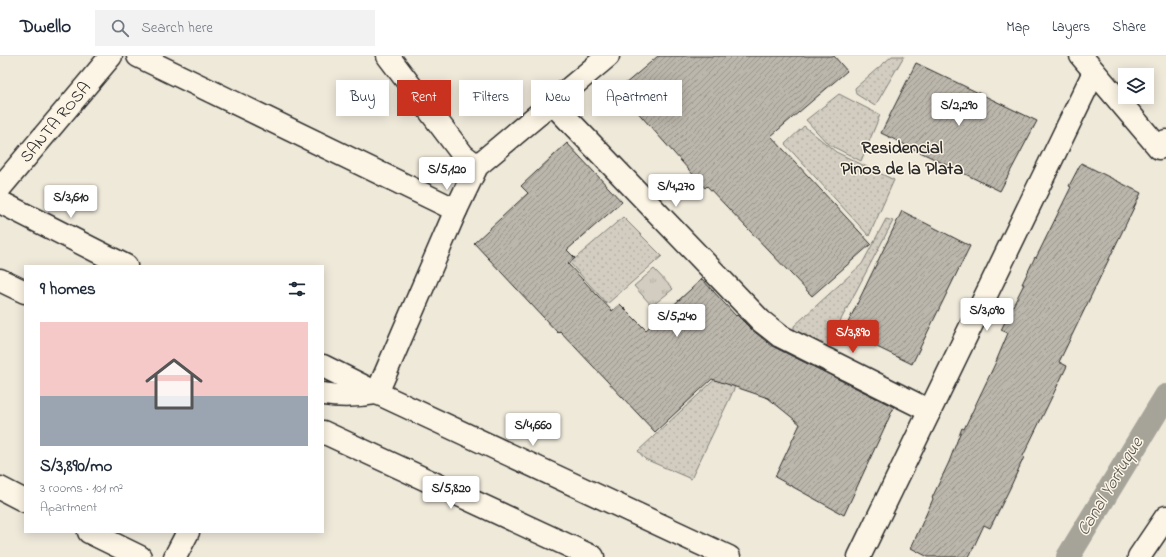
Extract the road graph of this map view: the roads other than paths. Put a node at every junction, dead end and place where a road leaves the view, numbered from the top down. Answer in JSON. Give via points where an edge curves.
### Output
{"nodes":[{"id":1,"x":111,"y":56,"type":"edge"},
{"id":2,"x":138,"y":56,"type":"edge"},
{"id":3,"x":388,"y":56,"type":"edge"},
{"id":4,"x":608,"y":56,"type":"edge"},
{"id":5,"x":1088,"y":64,"type":"edge"},
{"id":6,"x":579,"y":80,"type":"edge"},
{"id":7,"x":537,"y":116,"type":"edge"},
{"id":8,"x":565,"y":116,"type":"edge"},
{"id":9,"x":1162,"y":145,"type":"edge"},
{"id":10,"x":477,"y":166,"type":"junction"},
{"id":11,"x":0,"y":188,"type":"edge"},
{"id":12,"x":0,"y":202,"type":"edge"},
{"id":13,"x":456,"y":210,"type":"junction"},
{"id":14,"x":124,"y":265,"type":"edge"},
{"id":15,"x":0,"y":280,"type":"edge"},
{"id":16,"x":24,"y":292,"type":"edge"},
{"id":17,"x":324,"y":367,"type":"edge"},
{"id":18,"x":324,"y":394,"type":"edge"},
{"id":19,"x":377,"y":394,"type":"junction"},
{"id":20,"x":930,"y":411,"type":"junction"},
{"id":21,"x":324,"y":432,"type":"edge"},
{"id":22,"x":0,"y":488,"type":"edge"},
{"id":23,"x":24,"y":500,"type":"edge"},
{"id":24,"x":1166,"y":517,"type":"edge"},
{"id":25,"x":91,"y":533,"type":"edge"},
{"id":26,"x":187,"y":533,"type":"edge"},
{"id":27,"x":140,"y":557,"type":"edge"},
{"id":28,"x":175,"y":557,"type":"edge"},
{"id":29,"x":593,"y":557,"type":"edge"},
{"id":30,"x":729,"y":557,"type":"edge"},
{"id":31,"x":859,"y":557,"type":"edge"},
{"id":32,"x":1139,"y":557,"type":"edge"}],
"edges":[{"from":1,"to":11,"type":"street","name":"SANTA ROSA"},
{"from":2,"to":13,"type":"street"},
{"from":3,"to":10,"type":"street","via":[[463,155]]},
{"from":4,"to":6,"type":"street"},
{"from":5,"to":9,"type":"street"},
{"from":5,"to":20,"type":"street"},
{"from":7,"to":10,"type":"street"},
{"from":8,"to":20,"type":"street","via":[[762,321],[780,336]]},
{"from":10,"to":13,"type":"street"},
{"from":12,"to":14,"type":"street"},
{"from":13,"to":19,"type":"street"},
{"from":15,"to":16,"type":"street"},
{"from":17,"to":19,"type":"street"},
{"from":18,"to":19,"type":"street"},
{"from":19,"to":30,"type":"street"},
{"from":20,"to":31,"type":"street"},
{"from":21,"to":29,"type":"street"},
{"from":22,"to":23,"type":"street"},
{"from":24,"to":32,"type":"street"},
{"from":25,"to":27,"type":"street"},
{"from":26,"to":28,"type":"street"}]}
